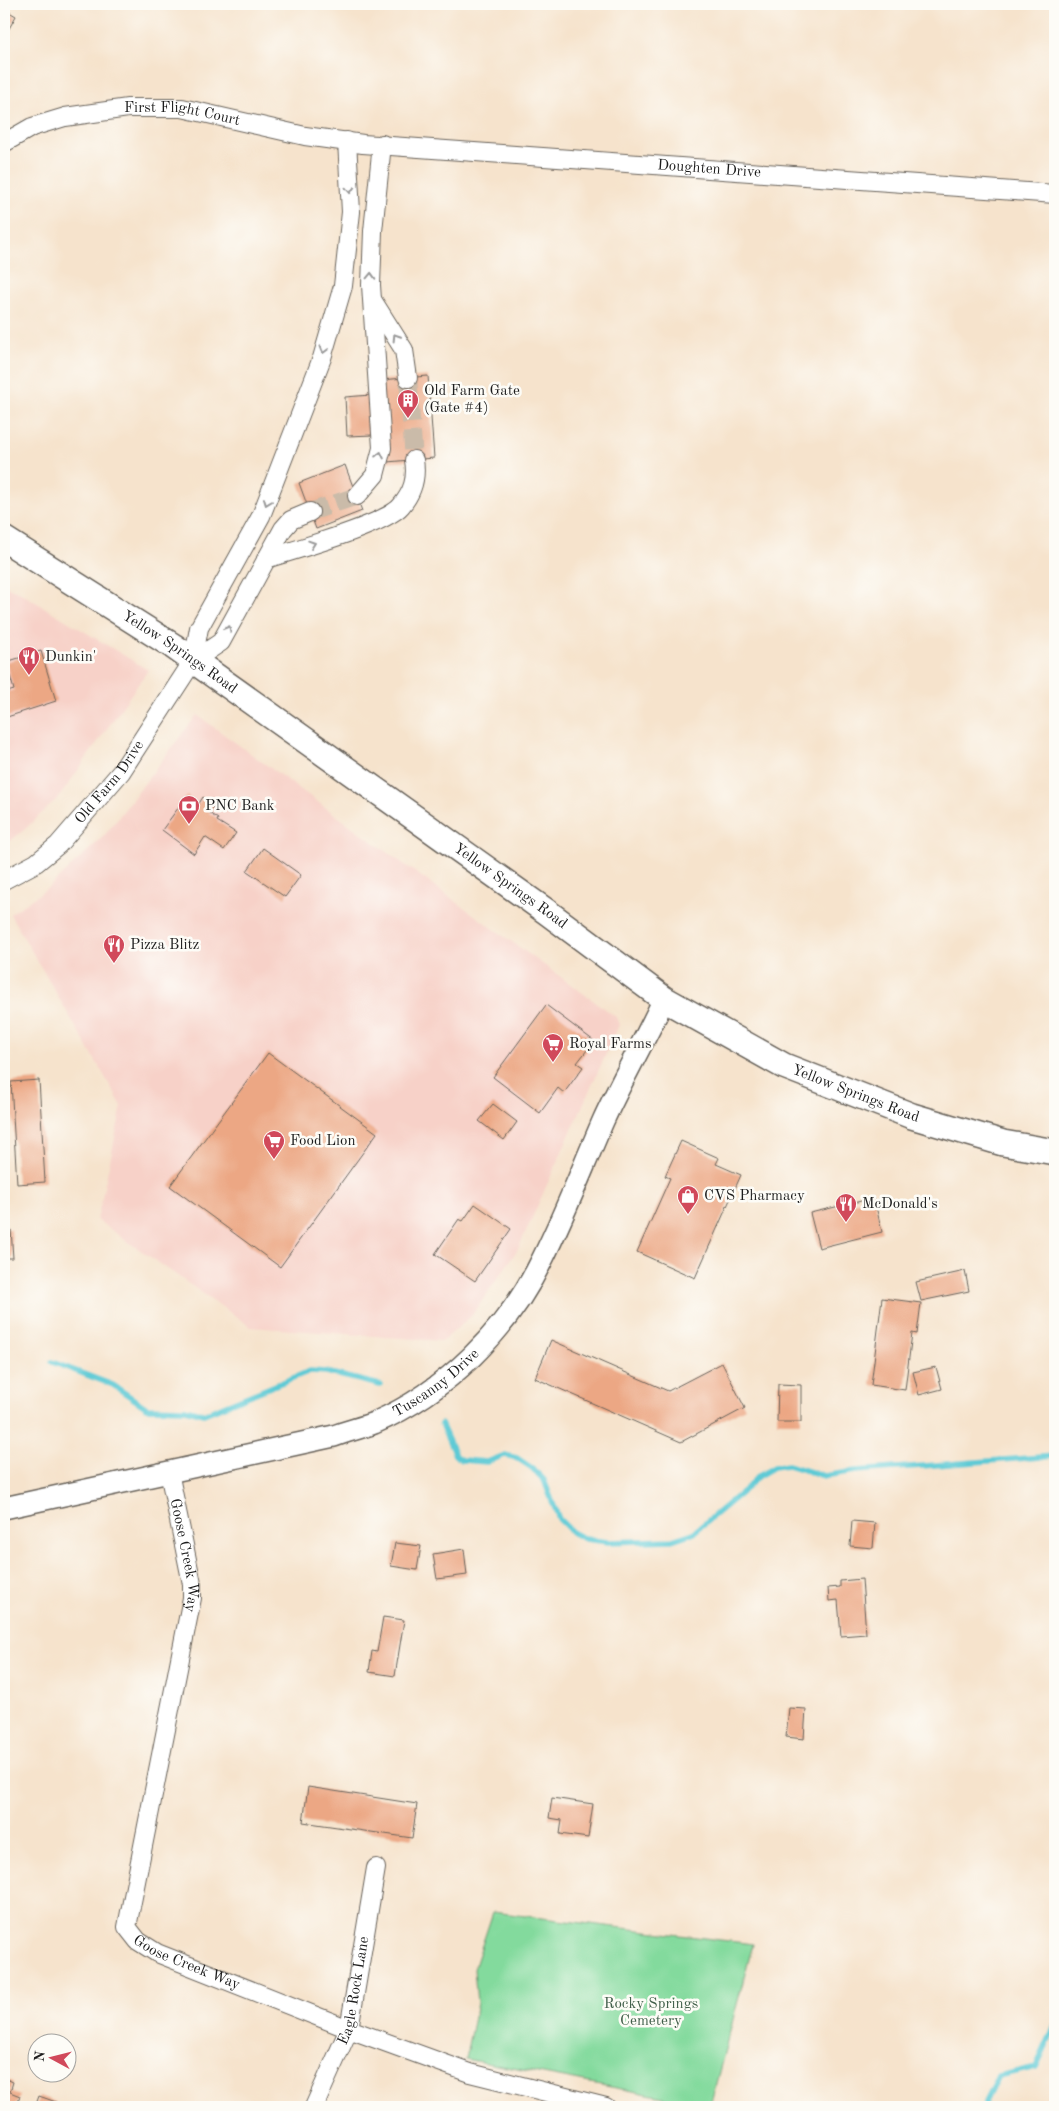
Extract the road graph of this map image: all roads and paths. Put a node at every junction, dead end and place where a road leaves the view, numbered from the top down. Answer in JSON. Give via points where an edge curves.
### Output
{"nodes":[{"id":1,"x":4,"y":143,"type":"edge"},
{"id":2,"x":355,"y":143,"type":"junction"},
{"id":3,"x":382,"y":144,"type":"junction"},
{"id":4,"x":1055,"y":194,"type":"edge"},
{"id":5,"x":372,"y":300,"type":"junction"},
{"id":6,"x":408,"y":378,"type":"tunnel mouth"},
{"id":7,"x":414,"y":460,"type":"tunnel mouth"},
{"id":8,"x":356,"y":496,"type":"tunnel mouth"},
{"id":9,"x":310,"y":512,"type":"tunnel mouth"},
{"id":10,"x":4,"y":540,"type":"edge"},
{"id":11,"x":266,"y":560,"type":"junction"},
{"id":12,"x":193,"y":661,"type":"junction"},
{"id":13,"x":4,"y":880,"type":"edge"},
{"id":14,"x":664,"y":999,"type":"junction"},
{"id":15,"x":1055,"y":1152,"type":"edge"},
{"id":16,"x":169,"y":1472,"type":"junction"},
{"id":17,"x":4,"y":1508,"type":"edge"},
{"id":18,"x":376,"y":1868,"type":"dead end"},
{"id":19,"x":349,"y":2029,"type":"junction"},
{"id":20,"x":314,"y":2107,"type":"edge"},
{"id":21,"x":606,"y":2107,"type":"edge"}],
"edges":[{"from":1,"to":2,"type":"street","name":"First Flight Court","via":[[32,127],[65,117],[128,108],[182,108]]},
{"from":2,"to":3,"type":"street","name":"Doughten Drive"},
{"from":2,"to":12,"type":"street","one_way":true,"via":[[343,286],[322,358],[261,516],[199,628]]},
{"from":3,"to":4,"type":"street","name":"Doughten Drive"},
{"from":5,"to":3,"type":"street","one_way":true,"via":[[373,231]]},
{"from":6,"to":5,"type":"street","one_way":true,"via":[[404,350]]},
{"from":8,"to":5,"type":"street","one_way":true,"via":[[376,475],[382,448]]},
{"from":11,"to":7,"type":"street","one_way":true,"via":[[379,521],[400,507],[413,488]]},
{"from":9,"to":11,"type":"street","via":[[291,520]]},
{"from":10,"to":12,"type":"main road","name":"Yellow Springs Road"},
{"from":12,"to":11,"type":"street","one_way":true,"via":[[221,642]]},
{"from":12,"to":13,"type":"street","name":"Old Farm Drive","via":[[121,772],[79,822],[36,863]]},
{"from":12,"to":14,"type":"main road","name":"Yellow Springs Road"},
{"from":14,"to":15,"type":"main road","name":"Yellow Springs Road","via":[[793,1070],[912,1116],[1003,1143]]},
{"from":14,"to":16,"type":"street","name":"Tuscanny Drive","via":[[610,1106],[542,1261],[507,1316],[468,1360],[427,1392],[373,1423],[334,1436]]},
{"from":16,"to":17,"type":"street","name":"Tuscanny Drive"},
{"from":16,"to":19,"type":"street","name":"Goose Creek Way","via":[[192,1584],[192,1598],[127,1927],[138,1941],[157,1953]]},
{"from":18,"to":19,"type":"street","name":"Eagle Rock Lane"},
{"from":19,"to":20,"type":"street","name":"Eagle Rock Lane"},
{"from":19,"to":21,"type":"street","name":"Goose Creek Way","via":[[470,2073]]}]}
